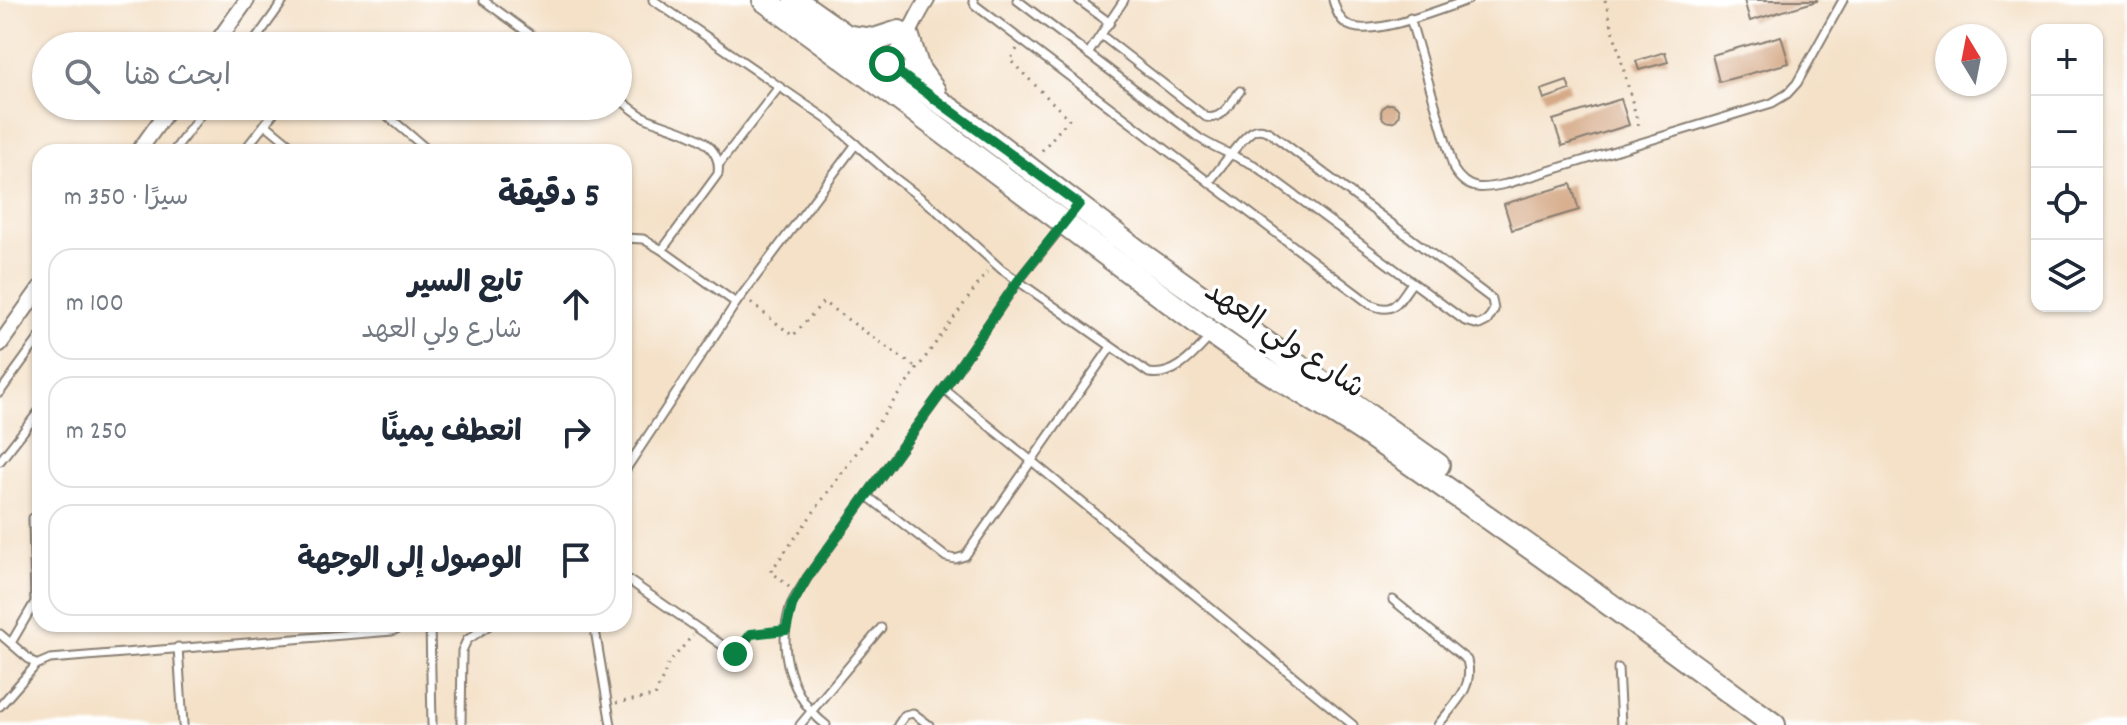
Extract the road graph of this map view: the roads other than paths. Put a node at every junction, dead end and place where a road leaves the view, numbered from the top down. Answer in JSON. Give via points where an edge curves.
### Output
{"nodes":[{"id":1,"x":247,"y":0,"type":"edge"},
{"id":2,"x":284,"y":0,"type":"edge"},
{"id":3,"x":483,"y":0,"type":"edge"},
{"id":4,"x":653,"y":0,"type":"edge"},
{"id":5,"x":764,"y":0,"type":"edge"},
{"id":6,"x":795,"y":0,"type":"edge"},
{"id":7,"x":927,"y":0,"type":"edge"},
{"id":8,"x":973,"y":0,"type":"edge"},
{"id":9,"x":1017,"y":0,"type":"edge"},
{"id":10,"x":1079,"y":0,"type":"edge"},
{"id":11,"x":1124,"y":0,"type":"edge"},
{"id":12,"x":1333,"y":0,"type":"edge"},
{"id":13,"x":1468,"y":0,"type":"edge"},
{"id":14,"x":1843,"y":0,"type":"edge"},
{"id":15,"x":1410,"y":18,"type":"junction"},
{"id":16,"x":1110,"y":23,"type":"junction"},
{"id":17,"x":907,"y":30,"type":"junction"},
{"id":18,"x":224,"y":32,"type":"edge"},
{"id":19,"x":261,"y":32,"type":"edge"},
{"id":20,"x":527,"y":32,"type":"edge"},
{"id":21,"x":1101,"y":35,"type":"junction"},
{"id":22,"x":847,"y":36,"type":"junction"},
{"id":23,"x":1088,"y":54,"type":"junction"},
{"id":24,"x":876,"y":69,"type":"junction"},
{"id":25,"x":779,"y":87,"type":"junction"},
{"id":26,"x":1240,"y":91,"type":"dead end"},
{"id":27,"x":948,"y":107,"type":"junction"},
{"id":28,"x":632,"y":108,"type":"edge"},
{"id":29,"x":161,"y":120,"type":"edge"},
{"id":30,"x":197,"y":120,"type":"edge"},
{"id":31,"x":268,"y":120,"type":"edge"},
{"id":32,"x":392,"y":120,"type":"edge"},
{"id":33,"x":265,"y":124,"type":"junction"},
{"id":34,"x":144,"y":144,"type":"edge"},
{"id":35,"x":179,"y":144,"type":"edge"},
{"id":36,"x":249,"y":144,"type":"edge"},
{"id":37,"x":289,"y":144,"type":"edge"},
{"id":38,"x":421,"y":144,"type":"edge"},
{"id":39,"x":856,"y":144,"type":"junction"},
{"id":40,"x":1232,"y":154,"type":"junction"},
{"id":41,"x":720,"y":163,"type":"junction"},
{"id":42,"x":1209,"y":182,"type":"junction"},
{"id":43,"x":1079,"y":204,"type":"junction"},
{"id":44,"x":1065,"y":223,"type":"junction"},
{"id":45,"x":632,"y":238,"type":"edge"},
{"id":46,"x":662,"y":250,"type":"junction"},
{"id":47,"x":1018,"y":281,"type":"junction"},
{"id":48,"x":1412,"y":283,"type":"junction"},
{"id":49,"x":32,"y":299,"type":"edge"},
{"id":50,"x":739,"y":300,"type":"junction"},
{"id":51,"x":1212,"y":334,"type":"junction"},
{"id":52,"x":0,"y":344,"type":"edge"},
{"id":53,"x":1111,"y":347,"type":"junction"},
{"id":54,"x":32,"y":348,"type":"edge"},
{"id":55,"x":944,"y":389,"type":"junction"},
{"id":56,"x":0,"y":392,"type":"edge"},
{"id":57,"x":32,"y":420,"type":"edge"},
{"id":58,"x":632,"y":460,"type":"edge"},
{"id":59,"x":1030,"y":460,"type":"junction"},
{"id":60,"x":0,"y":461,"type":"edge"},
{"id":61,"x":867,"y":496,"type":"junction"},
{"id":62,"x":632,"y":583,"type":"edge"},
{"id":63,"x":1393,"y":600,"type":"dead end"},
{"id":64,"x":32,"y":607,"type":"edge"},
{"id":65,"x":881,"y":628,"type":"dead end"},
{"id":66,"x":379,"y":632,"type":"edge"},
{"id":67,"x":430,"y":632,"type":"edge"},
{"id":68,"x":479,"y":632,"type":"edge"},
{"id":69,"x":595,"y":632,"type":"edge"},
{"id":70,"x":0,"y":634,"type":"edge"},
{"id":71,"x":11,"y":643,"type":"junction"},
{"id":72,"x":178,"y":647,"type":"junction"},
{"id":73,"x":735,"y":654,"type":"road end"},
{"id":74,"x":36,"y":665,"type":"junction"},
{"id":75,"x":1618,"y":668,"type":"dead end"},
{"id":76,"x":0,"y":706,"type":"edge"},
{"id":77,"x":809,"y":712,"type":"junction"},
{"id":78,"x":183,"y":725,"type":"edge"},
{"id":79,"x":432,"y":725,"type":"edge"},
{"id":80,"x":461,"y":725,"type":"edge"},
{"id":81,"x":611,"y":725,"type":"edge"},
{"id":82,"x":800,"y":725,"type":"edge"},
{"id":83,"x":826,"y":725,"type":"edge"},
{"id":84,"x":898,"y":725,"type":"edge"},
{"id":85,"x":929,"y":725,"type":"edge"},
{"id":86,"x":1353,"y":725,"type":"edge"},
{"id":87,"x":1438,"y":725,"type":"edge"},
{"id":88,"x":1621,"y":725,"type":"edge"},
{"id":89,"x":1774,"y":725,"type":"edge"},
{"id":90,"x":1790,"y":725,"type":"edge"}],
"edges":[{"from":1,"to":18,"type":"street"},
{"from":2,"to":19,"type":"lane"},
{"from":3,"to":20,"type":"lane"},
{"from":4,"to":25,"type":"lane"},
{"from":5,"to":24,"type":"main road","name":"شارع ولي العهد"},
{"from":6,"to":22,"type":"main road","name":"شارع ولي العهد"},
{"from":7,"to":17,"type":"street"},
{"from":8,"to":42,"type":"lane"},
{"from":9,"to":23,"type":"lane"},
{"from":10,"to":16,"type":"lane"},
{"from":11,"to":16,"type":"lane"},
{"from":12,"to":15,"type":"lane","via":[[1345,23],[1355,28]]},
{"from":13,"to":15,"type":"lane"},
{"from":14,"to":15,"type":"lane","via":[[1797,83],[1772,103],[1480,189],[1454,170]]},
{"from":16,"to":21,"type":"lane"},
{"from":17,"to":22,"type":"main road","via":[[874,40]]},
{"from":17,"to":24,"type":"street"},
{"from":17,"to":27,"type":"main road","via":[[918,69]]},
{"from":21,"to":23,"type":"lane"},
{"from":21,"to":26,"type":"lane","via":[[1206,117],[1220,116]]},
{"from":22,"to":24,"type":"main road","name":"شارع ولي العهد"},
{"from":23,"to":40,"type":"lane","via":[[1199,138]]},
{"from":24,"to":27,"type":"main road","name":"شارع ولي العهد"},
{"from":24,"to":44,"type":"main road","name":"شارع ولي العهد","via":[[958,146]]},
{"from":25,"to":39,"type":"lane"},
{"from":25,"to":41,"type":"lane"},
{"from":27,"to":43,"type":"main road","name":"شارع ولي العهد"},
{"from":28,"to":41,"type":"lane","via":[[699,139],[715,150]]},
{"from":29,"to":34,"type":"street"},
{"from":30,"to":35,"type":"lane"},
{"from":31,"to":33,"type":"lane"},
{"from":32,"to":38,"type":"lane"},
{"from":33,"to":36,"type":"lane"},
{"from":33,"to":37,"type":"lane"},
{"from":39,"to":47,"type":"lane"},
{"from":39,"to":50,"type":"lane"},
{"from":40,"to":42,"type":"lane"},
{"from":40,"to":48,"type":"lane"},
{"from":40,"to":48,"type":"lane","via":[[1253,131],[1269,132],[1492,299],[1494,310],[1487,321],[1472,325]]},
{"from":41,"to":46,"type":"lane","via":[[718,174]]},
{"from":42,"to":48,"type":"lane","via":[[1379,308],[1392,308]]},
{"from":43,"to":44,"type":"lane"},
{"from":43,"to":90,"type":"main road","name":"شارع ولي العهد"},
{"from":44,"to":47,"type":"lane"},
{"from":44,"to":51,"type":"main road","name":"شارع ولي العهد"},
{"from":45,"to":46,"type":"lane"},
{"from":46,"to":50,"type":"lane"},
{"from":47,"to":53,"type":"lane"},
{"from":47,"to":55,"type":"lane"},
{"from":49,"to":52,"type":"street"},
{"from":50,"to":58,"type":"lane"},
{"from":51,"to":53,"type":"lane","via":[[1187,360],[1161,374],[1149,373]]},
{"from":51,"to":89,"type":"main road","name":"شارع ولي العهد","via":[[1375,439]]},
{"from":53,"to":59,"type":"lane"},
{"from":54,"to":56,"type":"lane"},
{"from":55,"to":59,"type":"lane"},
{"from":55,"to":61,"type":"lane"},
{"from":57,"to":60,"type":"lane"},
{"from":59,"to":61,"type":"lane","via":[[965,556],[955,559]]},
{"from":59,"to":86,"type":"lane"},
{"from":61,"to":77,"type":"lane","via":[[792,605],[786,630],[788,672]]},
{"from":62,"to":73,"type":"lane"},
{"from":63,"to":87,"type":"lane","via":[[1467,660],[1469,684]]},
{"from":64,"to":71,"type":"lane"},
{"from":65,"to":77,"type":"lane"},
{"from":66,"to":72,"type":"lane"},
{"from":67,"to":79,"type":"lane"},
{"from":68,"to":80,"type":"lane","via":[[462,651]]},
{"from":69,"to":81,"type":"lane"},
{"from":70,"to":71,"type":"lane"},
{"from":71,"to":74,"type":"lane"},
{"from":72,"to":74,"type":"lane","via":[[50,659]]},
{"from":72,"to":78,"type":"lane"},
{"from":74,"to":76,"type":"lane"},
{"from":75,"to":88,"type":"lane"},
{"from":77,"to":82,"type":"lane"},
{"from":77,"to":83,"type":"lane"},
{"from":84,"to":85,"type":"lane","via":[[913,713]]}]}
